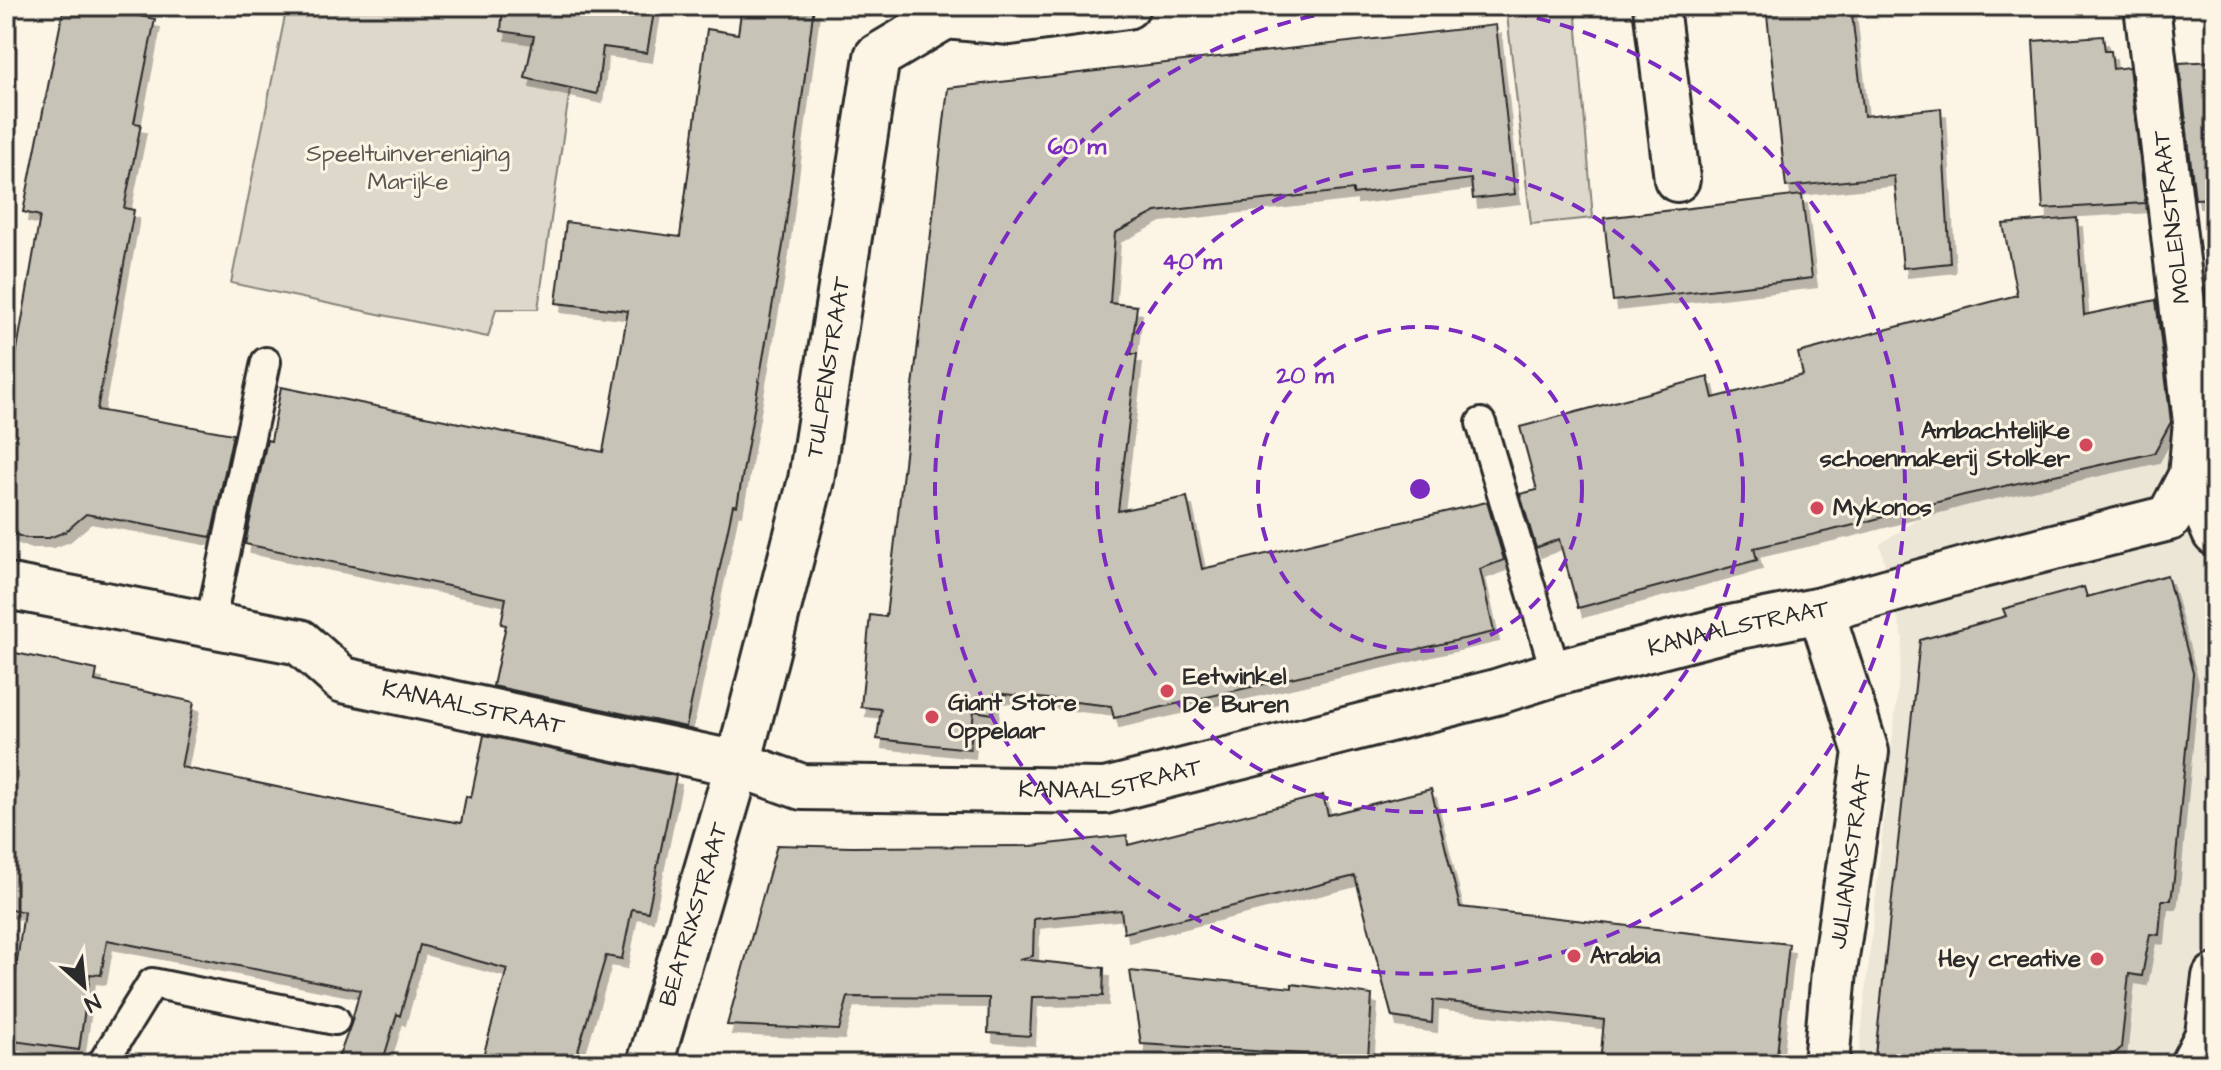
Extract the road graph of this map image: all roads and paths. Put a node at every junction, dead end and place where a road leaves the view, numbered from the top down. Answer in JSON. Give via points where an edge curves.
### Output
{"nodes":[{"id":1,"x":1127,"y":6,"type":"edge"},
{"id":2,"x":1656,"y":6,"type":"edge"},
{"id":3,"x":2147,"y":6,"type":"edge"},
{"id":4,"x":944,"y":11,"type":"edge"},
{"id":5,"x":1677,"y":179,"type":"dead end"},
{"id":6,"x":266,"y":362,"type":"dead end"},
{"id":7,"x":1481,"y":423,"type":"dead end"},
{"id":8,"x":2191,"y":476,"type":"junction"},
{"id":9,"x":2215,"y":533,"type":"edge"},
{"id":10,"x":6,"y":586,"type":"edge"},
{"id":11,"x":1821,"y":610,"type":"junction"},
{"id":12,"x":210,"y":624,"type":"junction"},
{"id":13,"x":1556,"y":673,"type":"junction"},
{"id":14,"x":738,"y":764,"type":"junction"},
{"id":15,"x":2215,"y":977,"type":"edge"},
{"id":16,"x":335,"y":1020,"type":"dead end"},
{"id":17,"x":102,"y":1064,"type":"edge"},
{"id":18,"x":650,"y":1064,"type":"edge"},
{"id":19,"x":1826,"y":1064,"type":"edge"},
{"id":20,"x":2193,"y":1064,"type":"edge"}],
"edges":[{"from":1,"to":4,"type":"street","via":[[1010,22]]},
{"from":2,"to":5,"type":"street"},
{"from":3,"to":8,"type":"street","name":"MOLENSTRAAT","via":[[2196,422]]},
{"from":4,"to":14,"type":"street","name":"TULPENSTRAAT","via":[[877,57],[811,480]]},
{"from":6,"to":12,"type":"lane"},
{"from":7,"to":13,"type":"lane"},
{"from":8,"to":9,"type":"street"},
{"from":8,"to":11,"type":"street","name":"KANAALSTRAAT","via":[[2169,518]]},
{"from":10,"to":12,"type":"street","name":"KANAALSTRAAT"},
{"from":11,"to":13,"type":"street","name":"KANAALSTRAAT"},
{"from":11,"to":19,"type":"street","name":"JULIANASTRAAT","via":[[1866,752]]},
{"from":12,"to":14,"type":"street","name":"KANAALSTRAAT","via":[[300,642],[343,680]]},
{"from":13,"to":14,"type":"street","name":"KANAALSTRAAT","via":[[1105,791],[802,787]]},
{"from":14,"to":18,"type":"street","name":"BEATRIXSTRAAT"},
{"from":15,"to":20,"type":"street","via":[[2208,1035]]},
{"from":16,"to":17,"type":"lane","via":[[152,983]]}]}
